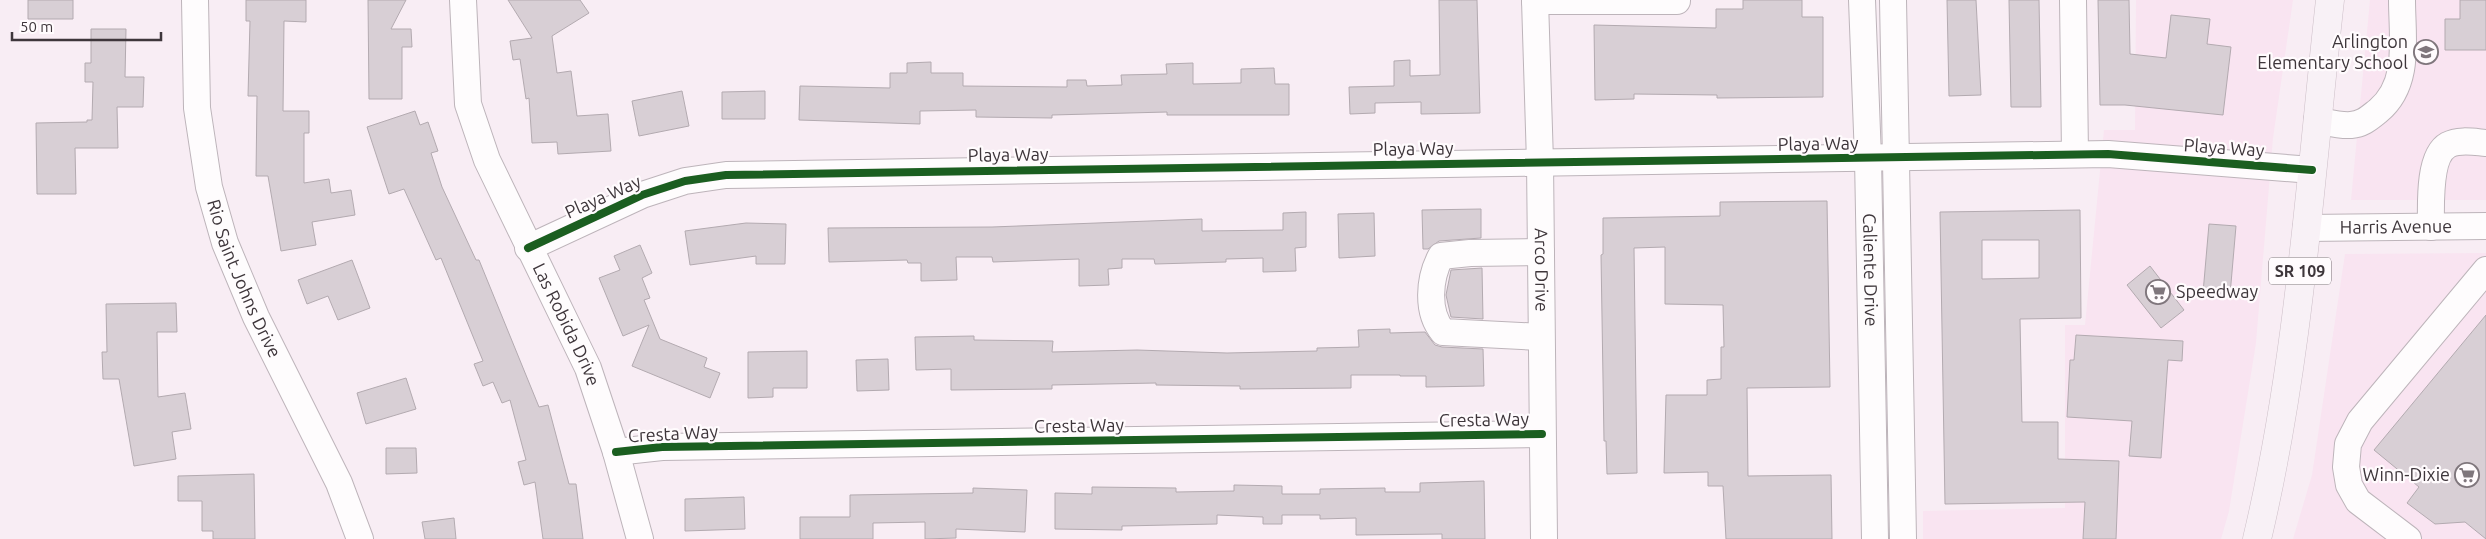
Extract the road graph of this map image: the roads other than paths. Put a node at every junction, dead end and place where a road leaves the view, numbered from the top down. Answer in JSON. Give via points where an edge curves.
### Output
{"nodes":[{"id":1,"x":194,"y":0,"type":"edge"},
{"id":2,"x":463,"y":0,"type":"edge"},
{"id":3,"x":1535,"y":0,"type":"edge"},
{"id":4,"x":1862,"y":0,"type":"edge"},
{"id":5,"x":1893,"y":0,"type":"edge"},
{"id":6,"x":2073,"y":0,"type":"edge"},
{"id":7,"x":2330,"y":0,"type":"edge"},
{"id":8,"x":2402,"y":0,"type":"edge"},
{"id":9,"x":1677,"y":1,"type":"edge"},
{"id":10,"x":2317,"y":120,"type":"junction"},
{"id":11,"x":2486,"y":143,"type":"edge"},
{"id":12,"x":2075,"y":154,"type":"junction"},
{"id":13,"x":1868,"y":158,"type":"junction"},
{"id":14,"x":1897,"y":158,"type":"junction"},
{"id":15,"x":1540,"y":162,"type":"junction"},
{"id":16,"x":2312,"y":170,"type":"junction"},
{"id":17,"x":2486,"y":226,"type":"edge"},
{"id":18,"x":2431,"y":227,"type":"junction"},
{"id":19,"x":2306,"y":228,"type":"junction"},
{"id":20,"x":528,"y":248,"type":"junction"},
{"id":21,"x":1540,"y":252,"type":"junction"},
{"id":22,"x":2486,"y":270,"type":"edge"},
{"id":23,"x":1541,"y":337,"type":"junction"},
{"id":24,"x":1542,"y":434,"type":"junction"},
{"id":25,"x":616,"y":452,"type":"junction"},
{"id":26,"x":1875,"y":505,"type":"junction"},
{"id":27,"x":1902,"y":505,"type":"junction"},
{"id":28,"x":360,"y":539,"type":"edge"},
{"id":29,"x":640,"y":539,"type":"edge"},
{"id":30,"x":1544,"y":539,"type":"edge"},
{"id":31,"x":1875,"y":539,"type":"edge"},
{"id":32,"x":1903,"y":539,"type":"edge"},
{"id":33,"x":2257,"y":539,"type":"edge"},
{"id":34,"x":2408,"y":539,"type":"edge"}],
"edges":[{"from":1,"to":28,"type":"street","name":"Rio Saint Johns Drive","via":[[196,108],[209,188],[225,243],[256,317],[339,484]]},
{"from":2,"to":20,"type":"street","name":"Las Robida Drive","via":[[468,104],[487,160]]},
{"from":3,"to":9,"type":"street"},
{"from":3,"to":15,"type":"street","name":"Arco Drive"},
{"from":4,"to":13,"type":"street","name":"Caliente Drive"},
{"from":5,"to":14,"type":"street","name":"Caliente Drive"},
{"from":6,"to":12,"type":"street"},
{"from":7,"to":10,"type":"main road","number":"SR 109"},
{"from":8,"to":10,"type":"street","via":[[2401,75],[2395,91],[2385,105],[2364,122],[2350,125]]},
{"from":10,"to":16,"type":"main road","number":"SR 109"},
{"from":11,"to":18,"type":"street","via":[[2463,141],[2448,145],[2439,152],[2432,177]]},
{"from":12,"to":14,"type":"street","name":"Playa Way"},
{"from":12,"to":16,"type":"street","name":"Playa Way"},
{"from":13,"to":14,"type":"street","name":"Playa Way"},
{"from":13,"to":15,"type":"street","name":"Playa Way"},
{"from":13,"to":26,"type":"street","name":"Caliente Drive"},
{"from":14,"to":27,"type":"street","name":"Caliente Drive"},
{"from":15,"to":20,"type":"street","name":"Playa Way","via":[[726,175],[685,181],[642,195]]},
{"from":15,"to":21,"type":"street","name":"Arco Drive"},
{"from":16,"to":19,"type":"main road","number":"SR 109"},
{"from":17,"to":18,"type":"street","name":"Harris Avenue"},
{"from":18,"to":19,"type":"street","name":"Harris Avenue"},
{"from":19,"to":33,"type":"main road","number":"SR 109","via":[[2283,409]]},
{"from":20,"to":25,"type":"street","name":"Las Robida Drive","via":[[588,368]]},
{"from":21,"to":23,"type":"street","name":"Arco Drive"},
{"from":21,"to":23,"type":"street","via":[[1441,256],[1434,269],[1431,307],[1443,332]]},
{"from":22,"to":34,"type":"street","via":[[2360,421],[2348,444],[2346,467],[2349,485],[2358,501]]},
{"from":23,"to":24,"type":"street","name":"Arco Drive"},
{"from":24,"to":25,"type":"street","name":"Cresta Way","via":[[662,447]]},
{"from":24,"to":30,"type":"street","name":"Arco Drive"},
{"from":25,"to":29,"type":"street","name":"Las Robida Drive"},
{"from":26,"to":27,"type":"street"},
{"from":26,"to":31,"type":"street","name":"Caliente Drive"},
{"from":27,"to":32,"type":"street","name":"Caliente Drive"}]}
